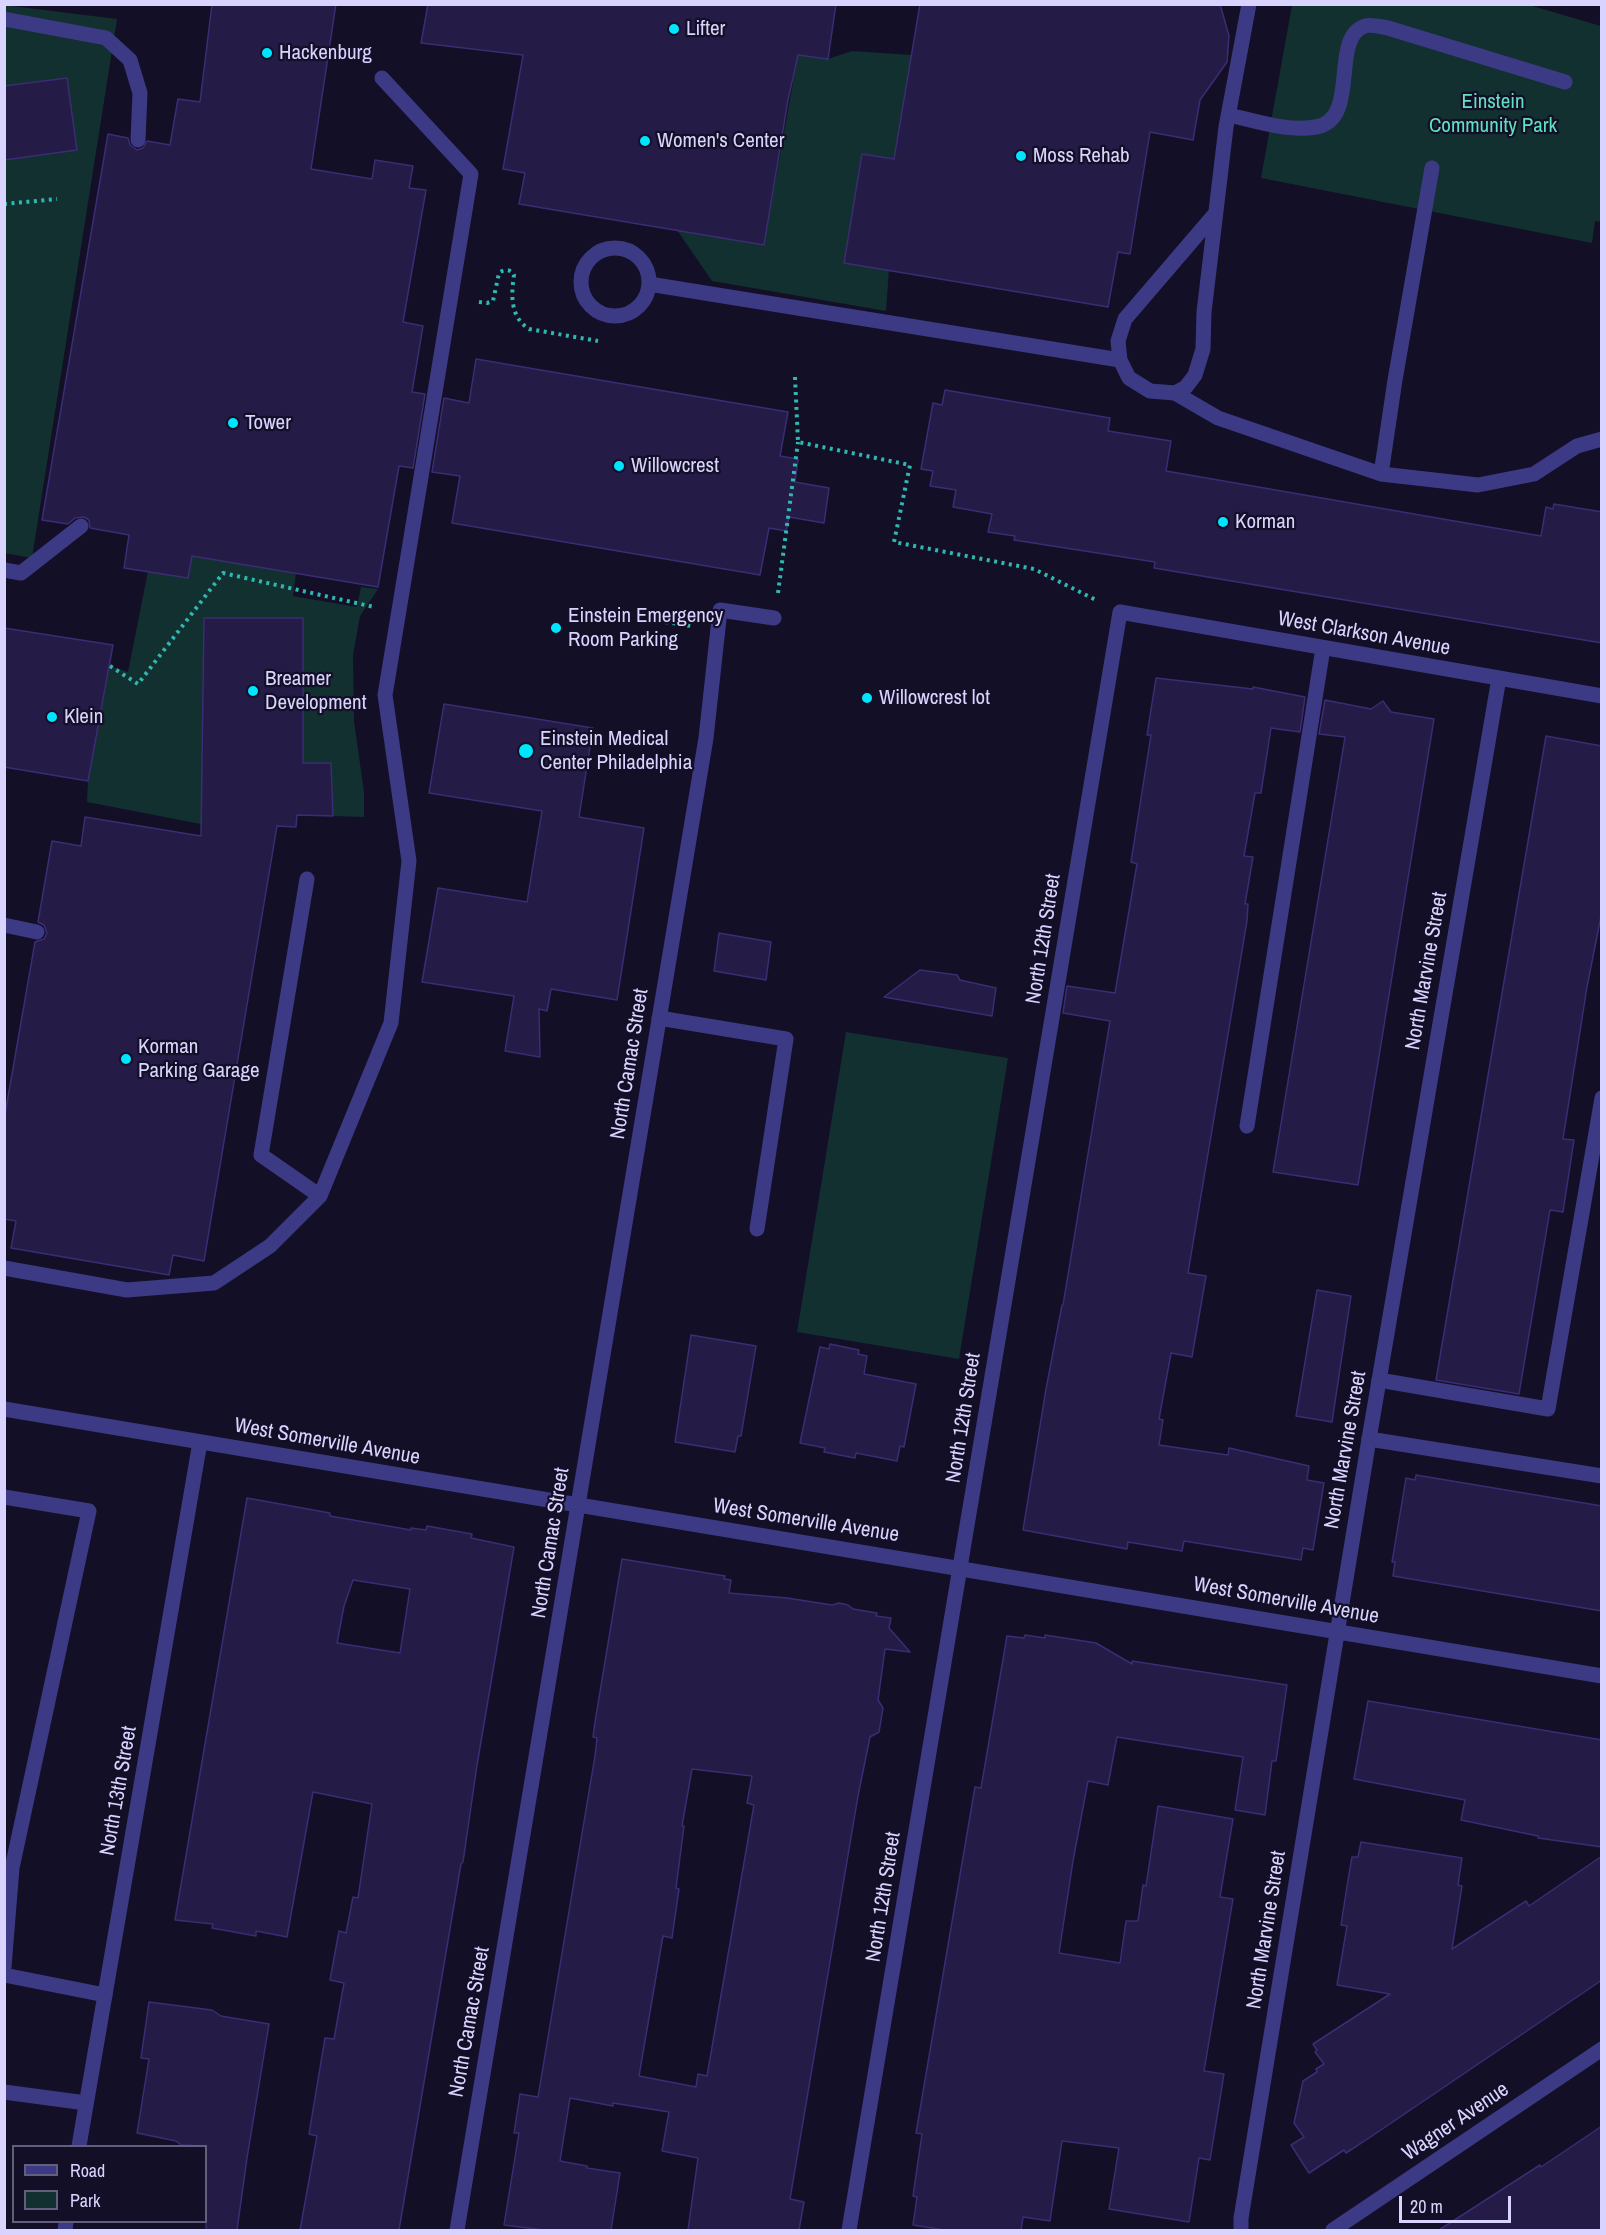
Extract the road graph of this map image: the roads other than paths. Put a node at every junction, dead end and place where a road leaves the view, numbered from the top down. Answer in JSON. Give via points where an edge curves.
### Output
{"nodes":[{"id":1,"x":1249,"y":4,"type":"edge"},
{"id":2,"x":4,"y":19,"type":"edge"},
{"id":3,"x":382,"y":78,"type":"dead end"},
{"id":4,"x":1565,"y":82,"type":"dead end"},
{"id":5,"x":1228,"y":116,"type":"junction"},
{"id":6,"x":138,"y":140,"type":"dead end"},
{"id":7,"x":1432,"y":168,"type":"dead end"},
{"id":8,"x":1215,"y":214,"type":"junction"},
{"id":9,"x":649,"y":284,"type":"junction"},
{"id":10,"x":1120,"y":360,"type":"junction"},
{"id":11,"x":1175,"y":393,"type":"junction"},
{"id":12,"x":1602,"y":439,"type":"edge"},
{"id":13,"x":1381,"y":474,"type":"junction"},
{"id":14,"x":81,"y":526,"type":"dead end"},
{"id":15,"x":4,"y":570,"type":"edge"},
{"id":16,"x":1120,"y":612,"type":"joint"},
{"id":17,"x":774,"y":618,"type":"road end"},
{"id":18,"x":1323,"y":648,"type":"junction"},
{"id":19,"x":1498,"y":678,"type":"junction"},
{"id":20,"x":1602,"y":696,"type":"edge"},
{"id":21,"x":307,"y":879,"type":"dead end"},
{"id":22,"x":4,"y":925,"type":"edge"},
{"id":23,"x":37,"y":932,"type":"dead end"},
{"id":24,"x":659,"y":1018,"type":"junction"},
{"id":25,"x":1602,"y":1098,"type":"edge"},
{"id":26,"x":1247,"y":1126,"type":"dead end"},
{"id":27,"x":320,"y":1196,"type":"junction"},
{"id":28,"x":757,"y":1229,"type":"dead end"},
{"id":29,"x":4,"y":1268,"type":"edge"},
{"id":30,"x":1379,"y":1380,"type":"junction"},
{"id":31,"x":4,"y":1409,"type":"edge"},
{"id":32,"x":1369,"y":1439,"type":"junction"},
{"id":33,"x":200,"y":1442,"type":"junction"},
{"id":34,"x":1602,"y":1476,"type":"edge"},
{"id":35,"x":4,"y":1497,"type":"edge"},
{"id":36,"x":579,"y":1506,"type":"junction"},
{"id":37,"x":960,"y":1568,"type":"junction"},
{"id":38,"x":1338,"y":1631,"type":"junction"},
{"id":39,"x":1602,"y":1676,"type":"edge"},
{"id":40,"x":8,"y":1868,"type":"edge"},
{"id":41,"x":4,"y":1967,"type":"edge"},
{"id":42,"x":4,"y":1975,"type":"edge"},
{"id":43,"x":105,"y":1995,"type":"junction"},
{"id":44,"x":1602,"y":2049,"type":"edge"},
{"id":45,"x":4,"y":2092,"type":"edge"},
{"id":46,"x":86,"y":2103,"type":"junction"},
{"id":47,"x":79,"y":2145,"type":"edge"},
{"id":48,"x":457,"y":2230,"type":"edge"},
{"id":49,"x":849,"y":2230,"type":"edge"},
{"id":50,"x":1241,"y":2230,"type":"edge"},
{"id":51,"x":1334,"y":2230,"type":"edge"}],
"edges":[{"from":1,"to":5,"type":"street"},
{"from":2,"to":6,"type":"street","via":[[106,38],[130,60],[140,93]]},
{"from":3,"to":27,"type":"street","via":[[471,174],[385,695],[410,861],[391,1023]]},
{"from":4,"to":5,"type":"street","via":[[1367,25],[1357,30],[1350,41],[1339,107],[1333,119],[1318,127],[1294,128]]},
{"from":5,"to":8,"type":"street"},
{"from":7,"to":13,"type":"street"},
{"from":8,"to":10,"type":"street","via":[[1125,319],[1118,341]]},
{"from":8,"to":11,"type":"street","via":[[1203,349],[1195,375]]},
{"from":9,"to":9,"type":"street","via":[[650,276],[642,260],[627,249],[609,248],[593,255],[582,270],[581,288],[589,304],[603,314],[621,316],[638,308],[648,294]]},
{"from":9,"to":10,"type":"street"},
{"from":10,"to":11,"type":"street","via":[[1129,378],[1150,392]]},
{"from":11,"to":13,"type":"street","via":[[1218,418]]},
{"from":12,"to":13,"type":"street","via":[[1577,446],[1534,474],[1478,485]]},
{"from":14,"to":15,"type":"street","via":[[21,573]]},
{"from":16,"to":18,"type":"street","name":"West Clarkson Avenue"},
{"from":16,"to":37,"type":"street","name":"North 12th Street"},
{"from":17,"to":24,"type":"street","name":"North Camac Street","via":[[720,610],[706,738]]},
{"from":18,"to":19,"type":"street","name":"West Clarkson Avenue"},
{"from":18,"to":26,"type":"street"},
{"from":19,"to":20,"type":"street","name":"West Clarkson Avenue"},
{"from":19,"to":30,"type":"street","name":"North Marvine Street"},
{"from":21,"to":27,"type":"street","via":[[261,1155]]},
{"from":22,"to":23,"type":"street"},
{"from":24,"to":28,"type":"street","via":[[786,1039]]},
{"from":24,"to":36,"type":"street","name":"North Camac Street"},
{"from":25,"to":30,"type":"street","via":[[1548,1409]]},
{"from":27,"to":29,"type":"street","via":[[270,1246],[214,1283],[127,1290]]},
{"from":30,"to":32,"type":"street","name":"North Marvine Street"},
{"from":31,"to":33,"type":"street","name":"West Somerville Avenue"},
{"from":32,"to":34,"type":"street"},
{"from":32,"to":38,"type":"street","name":"North Marvine Street"},
{"from":33,"to":36,"type":"street","name":"West Somerville Avenue"},
{"from":33,"to":43,"type":"street","name":"North 13th Street"},
{"from":35,"to":40,"type":"street","via":[[89,1511]]},
{"from":36,"to":37,"type":"street","name":"West Somerville Avenue"},
{"from":36,"to":48,"type":"street","name":"North Camac Street"},
{"from":37,"to":38,"type":"street","name":"West Somerville Avenue"},
{"from":37,"to":49,"type":"street","name":"North 12th Street"},
{"from":38,"to":39,"type":"street","name":"West Somerville Avenue"},
{"from":38,"to":50,"type":"street","name":"North Marvine Street"},
{"from":40,"to":41,"type":"street"},
{"from":42,"to":43,"type":"street"},
{"from":43,"to":46,"type":"street","name":"North 13th Street"},
{"from":44,"to":51,"type":"street","name":"Wagner Avenue"},
{"from":45,"to":46,"type":"street"},
{"from":46,"to":47,"type":"street","name":"North 13th Street"}]}
